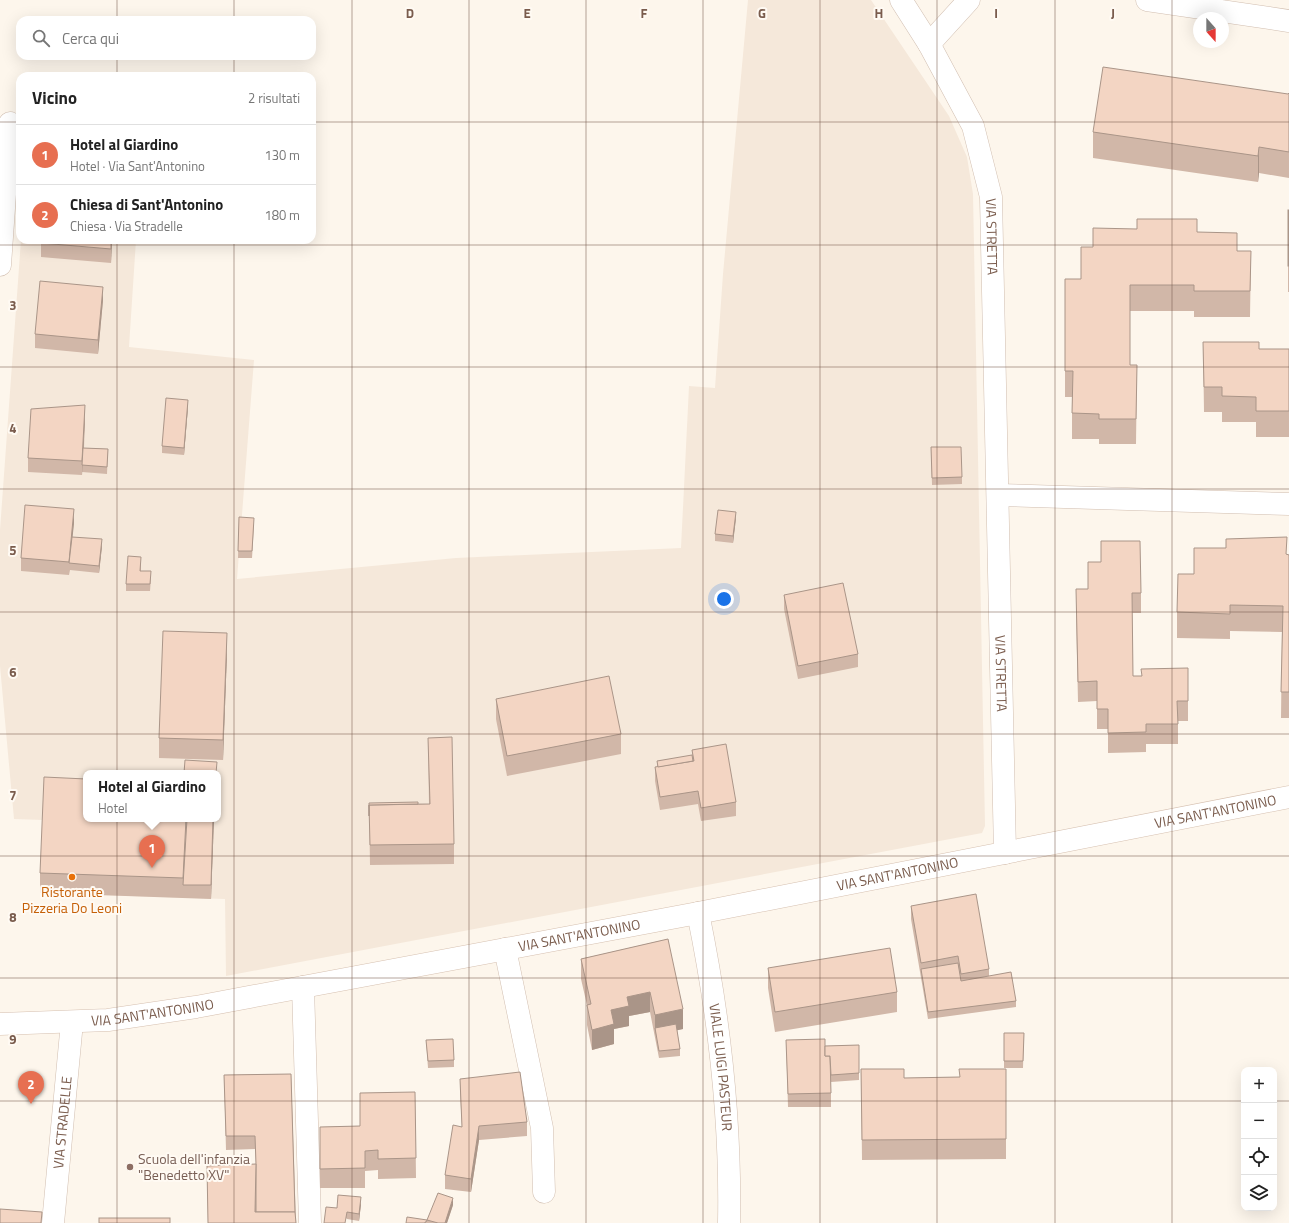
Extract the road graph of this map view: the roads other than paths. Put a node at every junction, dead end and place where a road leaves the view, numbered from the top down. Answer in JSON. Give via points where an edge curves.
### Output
{"nodes":[{"id":1,"x":901,"y":0,"type":"edge"},
{"id":2,"x":969,"y":0,"type":"edge"},
{"id":3,"x":1147,"y":0,"type":"edge"},
{"id":4,"x":1289,"y":21,"type":"edge"},
{"id":5,"x":929,"y":44,"type":"junction"},
{"id":6,"x":10,"y":124,"type":"dead end"},
{"id":7,"x":0,"y":265,"type":"edge"},
{"id":8,"x":998,"y":495,"type":"junction"},
{"id":9,"x":1289,"y":504,"type":"edge"},
{"id":10,"x":1289,"y":797,"type":"edge"},
{"id":11,"x":1005,"y":853,"type":"junction"},
{"id":12,"x":698,"y":913,"type":"junction"},
{"id":13,"x":505,"y":949,"type":"junction"},
{"id":14,"x":303,"y":987,"type":"junction"},
{"id":15,"x":72,"y":1022,"type":"junction"},
{"id":16,"x":0,"y":1024,"type":"edge"},
{"id":17,"x":544,"y":1192,"type":"dead end"},
{"id":18,"x":53,"y":1223,"type":"edge"},
{"id":19,"x":310,"y":1223,"type":"edge"},
{"id":20,"x":729,"y":1223,"type":"edge"}],
"edges":[{"from":1,"to":5,"type":"street","name":"VIA STRETTA"},
{"from":2,"to":5,"type":"street"},
{"from":3,"to":4,"type":"street"},
{"from":5,"to":8,"type":"street","name":"VIA STRETTA","via":[[973,126],[991,197]]},
{"from":6,"to":7,"type":"street"},
{"from":8,"to":9,"type":"street"},
{"from":8,"to":11,"type":"street","name":"VIA STRETTA"},
{"from":10,"to":11,"type":"street","name":"VIA SANT'ANTONINO"},
{"from":11,"to":12,"type":"street","name":"VIA SANT'ANTONINO"},
{"from":12,"to":13,"type":"street","name":"VIA SANT'ANTONINO"},
{"from":12,"to":20,"type":"street","name":"VIALE LUIGI PASTEUR","via":[[724,1078],[729,1142]]},
{"from":13,"to":14,"type":"street","name":"VIA SANT'ANTONINO"},
{"from":13,"to":17,"type":"street","name":"VIA SANT'ANTONINO","via":[[542,1128]]},
{"from":14,"to":15,"type":"street","name":"VIA SANT'ANTONINO","via":[[196,1007],[108,1020]]},
{"from":14,"to":19,"type":"street"},
{"from":15,"to":16,"type":"street","name":"VIA SANT'ANTONINO"},
{"from":15,"to":18,"type":"street","name":"VIA STRADELLE"}]}
